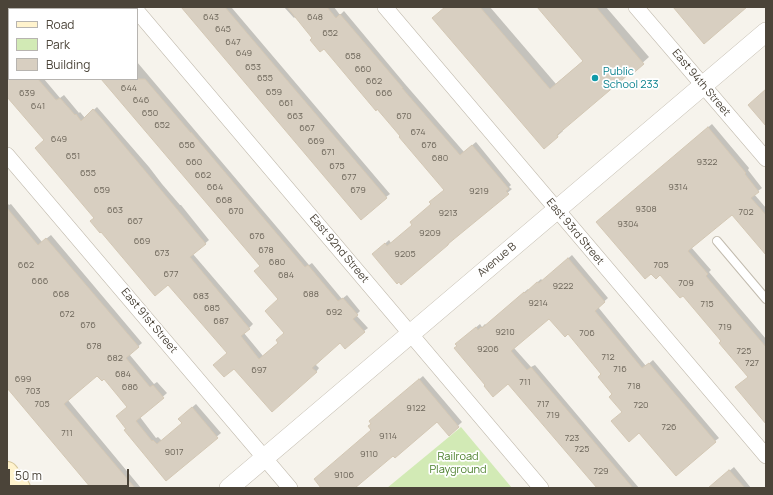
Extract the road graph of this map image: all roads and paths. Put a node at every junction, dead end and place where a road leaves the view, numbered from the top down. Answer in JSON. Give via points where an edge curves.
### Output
{"nodes":[{"id":1,"x":385,"y":7,"type":"edge"},
{"id":2,"x":636,"y":7,"type":"edge"},
{"id":3,"x":138,"y":11,"type":"edge"},
{"id":4,"x":766,"y":32,"type":"edge"},
{"id":5,"x":703,"y":85,"type":"junction"},
{"id":6,"x":7,"y":155,"type":"edge"},
{"id":7,"x":766,"y":159,"type":"edge"},
{"id":8,"x":556,"y":210,"type":"junction"},
{"id":9,"x":717,"y":242,"type":"dead end"},
{"id":10,"x":766,"y":299,"type":"edge"},
{"id":11,"x":410,"y":333,"type":"junction"},
{"id":12,"x":766,"y":456,"type":"edge"},
{"id":13,"x":264,"y":458,"type":"junction"},
{"id":14,"x":7,"y":473,"type":"edge"},
{"id":15,"x":19,"y":488,"type":"edge"},
{"id":16,"x":229,"y":488,"type":"edge"},
{"id":17,"x":290,"y":488,"type":"edge"},
{"id":18,"x":541,"y":488,"type":"edge"}],
"edges":[{"from":1,"to":8,"type":"street","name":"East 93rd Street"},
{"from":2,"to":5,"type":"street","name":"East 94th Street"},
{"from":3,"to":11,"type":"street","name":"East 92nd Street"},
{"from":4,"to":5,"type":"street","name":"Avenue B"},
{"from":5,"to":7,"type":"street","name":"East 94th Street"},
{"from":5,"to":8,"type":"street","name":"Avenue B"},
{"from":6,"to":13,"type":"street","name":"East 91st Street"},
{"from":8,"to":11,"type":"street","name":"Avenue B"},
{"from":8,"to":12,"type":"street","name":"East 93rd Street"},
{"from":9,"to":10,"type":"lane"},
{"from":11,"to":13,"type":"street","name":"Avenue B"},
{"from":11,"to":18,"type":"street","name":"East 92nd Street"},
{"from":13,"to":16,"type":"street","name":"Avenue B"},
{"from":13,"to":17,"type":"street","name":"East 91st Street"},
{"from":14,"to":15,"type":"main road"}]}
